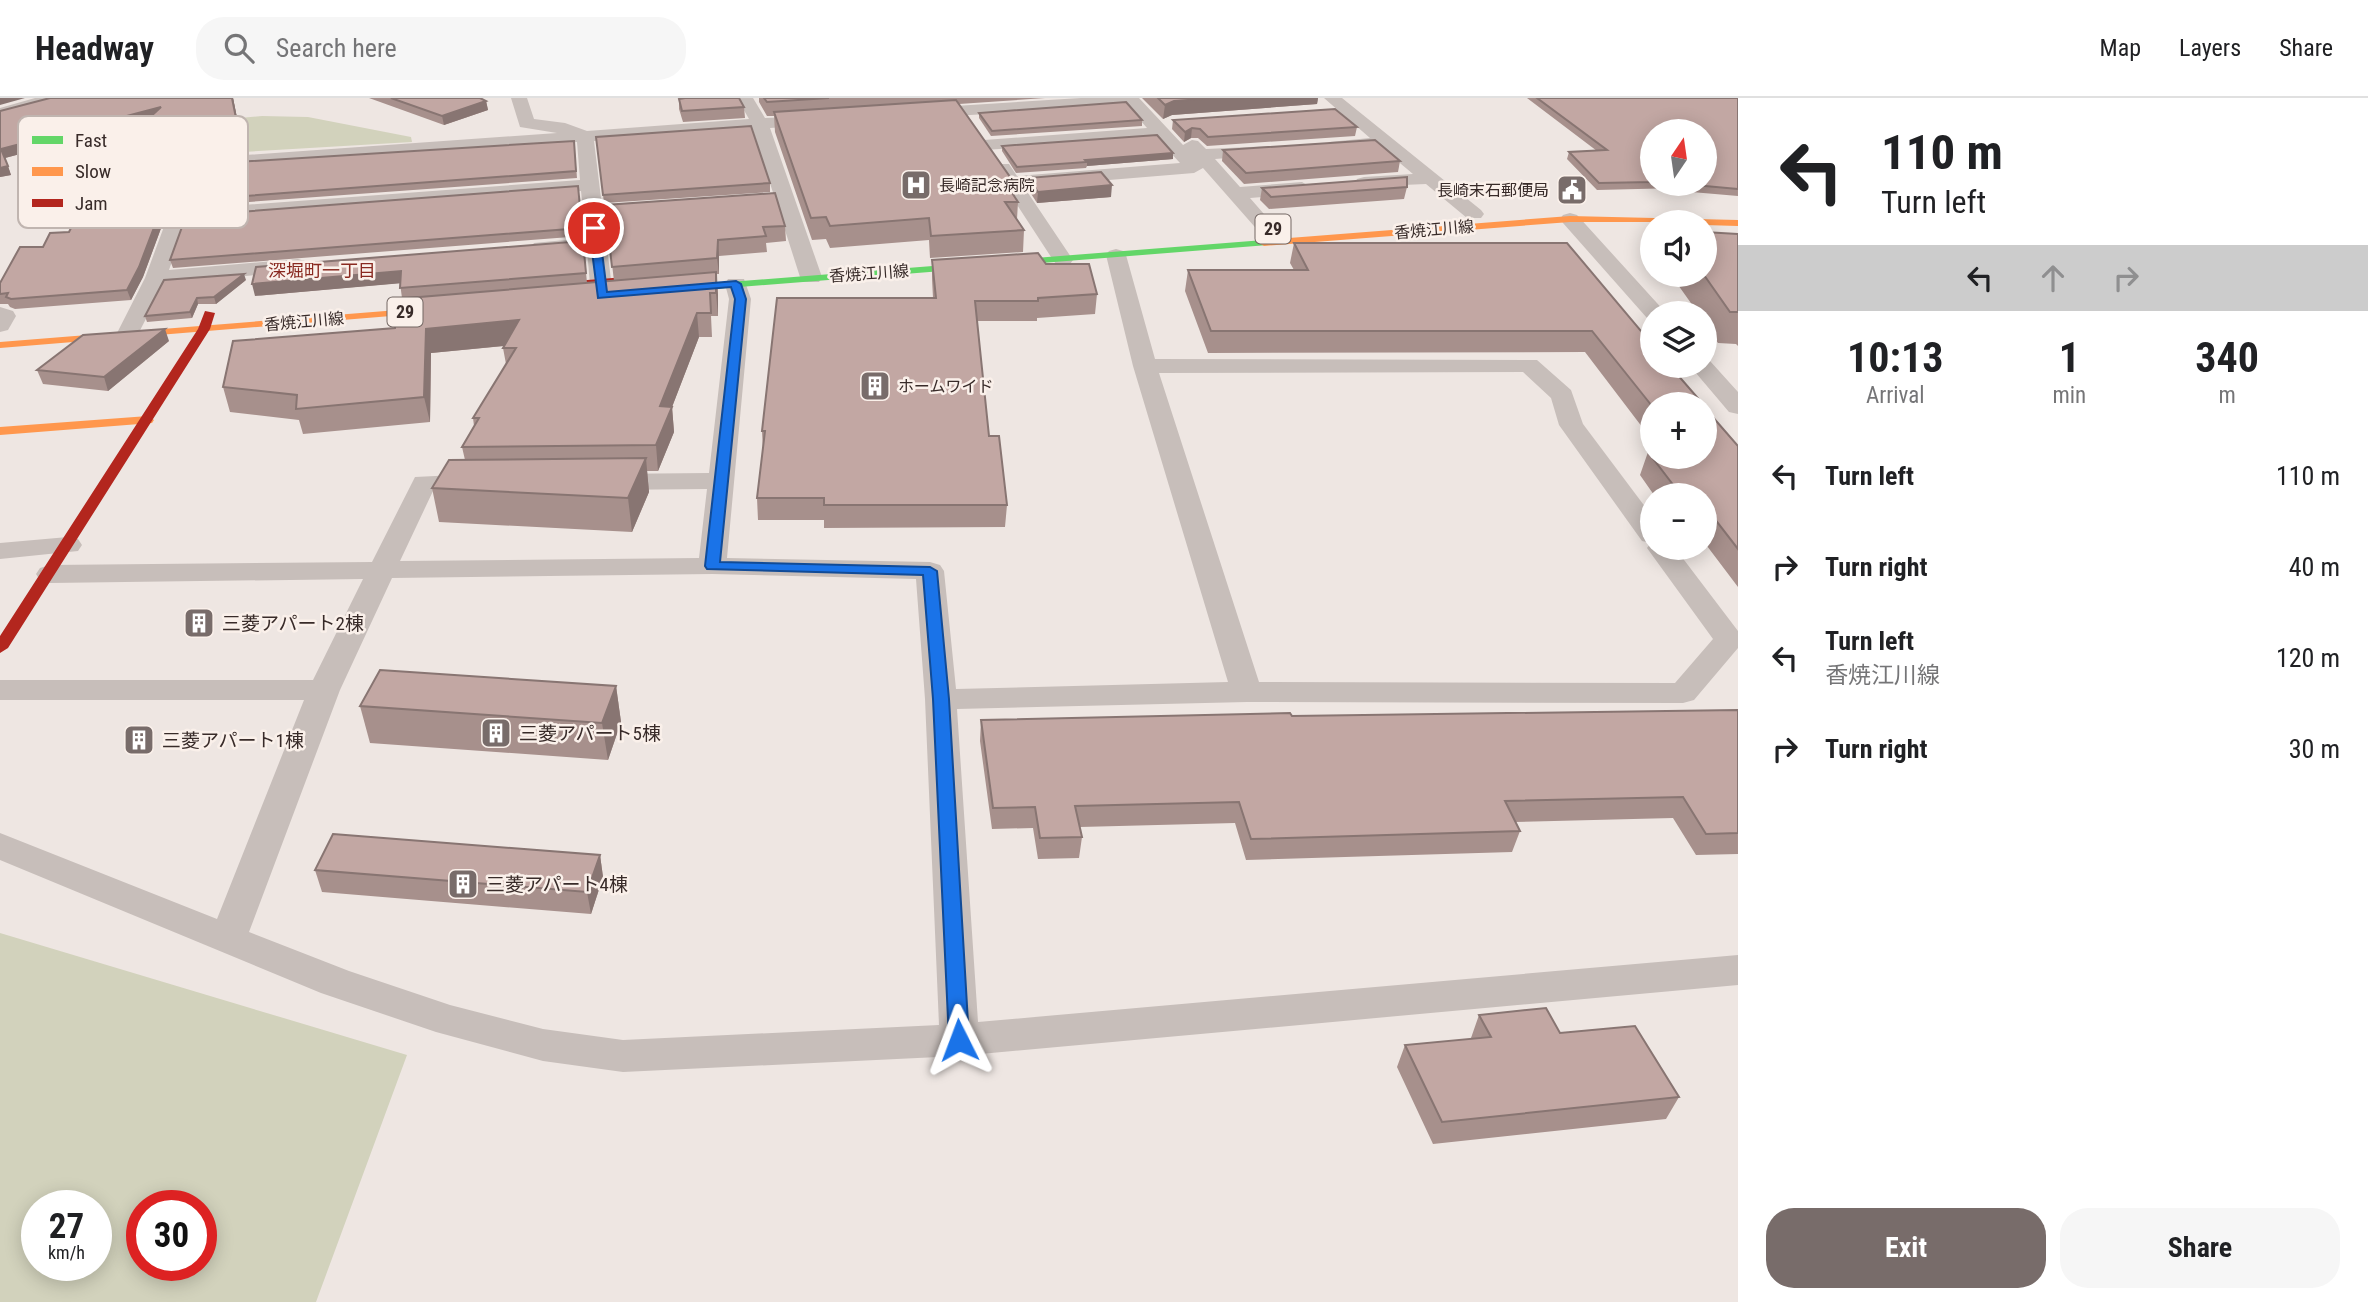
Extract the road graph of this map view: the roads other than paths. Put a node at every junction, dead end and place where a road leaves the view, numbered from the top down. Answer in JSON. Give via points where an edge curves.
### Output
{"nodes":[{"id":1,"x":54,"y":98,"type":"edge"},
{"id":2,"x":519,"y":98,"type":"edge"},
{"id":3,"x":745,"y":98,"type":"edge"},
{"id":4,"x":1136,"y":99,"type":"edge"},
{"id":5,"x":1333,"y":107,"type":"edge"},
{"id":6,"x":962,"y":111,"type":"junction"},
{"id":7,"x":0,"y":113,"type":"edge"},
{"id":8,"x":908,"y":114,"type":"edge"},
{"id":9,"x":827,"y":120,"type":"edge"},
{"id":10,"x":760,"y":124,"type":"junction"},
{"id":11,"x":1161,"y":132,"type":"junction"},
{"id":12,"x":585,"y":137,"type":"junction"},
{"id":13,"x":1386,"y":142,"type":"junction"},
{"id":14,"x":985,"y":145,"type":"junction"},
{"id":15,"x":1320,"y":147,"type":"edge"},
{"id":16,"x":1280,"y":149,"type":"edge"},
{"id":17,"x":1201,"y":155,"type":"junction"},
{"id":18,"x":248,"y":160,"type":"edge"},
{"id":19,"x":1431,"y":178,"type":"junction"},
{"id":20,"x":1013,"y":182,"type":"junction"},
{"id":21,"x":1348,"y":185,"type":"edge"},
{"id":22,"x":588,"y":186,"type":"junction"},
{"id":23,"x":1320,"y":187,"type":"edge"},
{"id":24,"x":1237,"y":193,"type":"junction"},
{"id":25,"x":248,"y":211,"type":"edge"},
{"id":26,"x":1738,"y":213,"type":"edge"},
{"id":27,"x":1474,"y":214,"type":"junction"},
{"id":28,"x":1570,"y":219,"type":"junction"},
{"id":29,"x":1738,"y":223,"type":"edge"},
{"id":30,"x":173,"y":228,"type":"edge"},
{"id":31,"x":1268,"y":230,"type":"junction"},
{"id":32,"x":596,"y":243,"type":"junction"},
{"id":33,"x":515,"y":249,"type":"edge"},
{"id":34,"x":1058,"y":253,"type":"junction"},
{"id":35,"x":1116,"y":255,"type":"junction"},
{"id":36,"x":315,"y":264,"type":"edge"},
{"id":37,"x":809,"y":272,"type":"junction"},
{"id":38,"x":156,"y":278,"type":"junction"},
{"id":39,"x":736,"y":284,"type":"junction"},
{"id":40,"x":519,"y":288,"type":"edge"},
{"id":41,"x":601,"y":289,"type":"junction"},
{"id":42,"x":451,"y":294,"type":"edge"},
{"id":43,"x":1644,"y":301,"type":"edge"},
{"id":44,"x":533,"y":302,"type":"edge"},
{"id":45,"x":464,"y":307,"type":"edge"},
{"id":46,"x":0,"y":314,"type":"edge"},
{"id":47,"x":206,"y":321,"type":"junction"},
{"id":48,"x":0,"y":327,"type":"edge"},
{"id":49,"x":130,"y":327,"type":"junction"},
{"id":50,"x":0,"y":345,"type":"edge"},
{"id":51,"x":1145,"y":366,"type":"junction"},
{"id":52,"x":1719,"y":375,"type":"edge"},
{"id":53,"x":1738,"y":407,"type":"edge"},
{"id":54,"x":148,"y":420,"type":"junction"},
{"id":55,"x":0,"y":431,"type":"edge"},
{"id":56,"x":719,"y":481,"type":"junction"},
{"id":57,"x":504,"y":482,"type":"edge"},
{"id":58,"x":585,"y":482,"type":"edge"},
{"id":59,"x":1640,"y":520,"type":"edge"},
{"id":60,"x":68,"y":545,"type":"junction"},
{"id":61,"x":0,"y":551,"type":"edge"},
{"id":62,"x":1670,"y":560,"type":"edge"},
{"id":63,"x":712,"y":566,"type":"junction"},
{"id":64,"x":383,"y":570,"type":"junction"},
{"id":65,"x":50,"y":574,"type":"junction"},
{"id":66,"x":2,"y":644,"type":"edge"},
{"id":67,"x":0,"y":690,"type":"edge"},
{"id":68,"x":324,"y":690,"type":"junction"},
{"id":69,"x":1247,"y":692,"type":"junction"},
{"id":70,"x":941,"y":699,"type":"junction"},
{"id":71,"x":0,"y":846,"type":"edge"},
{"id":72,"x":228,"y":938,"type":"junction"},
{"id":73,"x":1738,"y":970,"type":"edge"},
{"id":74,"x":959,"y":1040,"type":"junction"}],
"edges":[{"from":1,"to":7,"type":"street"},
{"from":2,"to":12,"type":"street","via":[[526,123],[578,131]]},
{"from":3,"to":10,"type":"street"},
{"from":4,"to":6,"type":"street"},
{"from":4,"to":11,"type":"street"},
{"from":4,"to":17,"type":"street"},
{"from":5,"to":13,"type":"street"},
{"from":6,"to":8,"type":"street"},
{"from":6,"to":14,"type":"street"},
{"from":9,"to":10,"type":"street"},
{"from":10,"to":12,"type":"street"},
{"from":10,"to":37,"type":"street","via":[[776,200]]},
{"from":11,"to":14,"type":"street"},
{"from":11,"to":20,"type":"street","via":[[1194,167]]},
{"from":12,"to":18,"type":"street"},
{"from":12,"to":22,"type":"street"},
{"from":13,"to":15,"type":"street"},
{"from":13,"to":19,"type":"street"},
{"from":14,"to":20,"type":"street"},
{"from":16,"to":17,"type":"street"},
{"from":17,"to":24,"type":"street"},
{"from":19,"to":21,"type":"street"},
{"from":19,"to":27,"type":"street"},
{"from":20,"to":34,"type":"street"},
{"from":22,"to":25,"type":"street"},
{"from":22,"to":32,"type":"street","via":[[599,212]]},
{"from":23,"to":24,"type":"street"},
{"from":24,"to":31,"type":"street"},
{"from":26,"to":27,"type":"main road","name":"香焼江川線","number":"29","via":[[1593,208]]},
{"from":27,"to":31,"type":"main road","name":"香焼江川線","number":"29"},
{"from":28,"to":29,"type":"main road","name":"香焼江川線","number":"29"},
{"from":28,"to":35,"type":"main road","name":"香焼江川線","number":"29"},
{"from":28,"to":43,"type":"street"},
{"from":30,"to":38,"type":"street"},
{"from":31,"to":34,"type":"main road","name":"香焼江川線","number":"29"},
{"from":32,"to":33,"type":"street"},
{"from":32,"to":41,"type":"street"},
{"from":34,"to":35,"type":"main road","name":"香焼江川線","number":"29"},
{"from":34,"to":37,"type":"main road","name":"香焼江川線","number":"29"},
{"from":35,"to":51,"type":"street"},
{"from":36,"to":38,"type":"street"},
{"from":37,"to":39,"type":"main road","name":"香焼江川線","number":"29"},
{"from":37,"to":41,"type":"main road","name":"香焼江川線","number":"29"},
{"from":38,"to":49,"type":"street"},
{"from":39,"to":41,"type":"main road","name":"香焼江川線","number":"29"},
{"from":39,"to":56,"type":"street","via":[[740,299]]},
{"from":40,"to":41,"type":"main road","name":"香焼江川線","number":"29"},
{"from":41,"to":44,"type":"main road","name":"香焼江川線","number":"29"},
{"from":42,"to":47,"type":"main road","name":"香焼江川線","number":"29"},
{"from":45,"to":47,"type":"main road","name":"香焼江川線","number":"29"},
{"from":46,"to":48,"type":"street","via":[[5,316]]},
{"from":47,"to":49,"type":"main road","name":"香焼江川線","number":"29"},
{"from":47,"to":54,"type":"main road"},
{"from":48,"to":49,"type":"main road","name":"香焼江川線","number":"29"},
{"from":49,"to":50,"type":"main road","name":"香焼江川線","number":"29"},
{"from":51,"to":59,"type":"street","via":[[1529,365],[1562,395],[1571,425]]},
{"from":51,"to":69,"type":"street"},
{"from":52,"to":53,"type":"street"},
{"from":54,"to":55,"type":"main road"},
{"from":54,"to":60,"type":"main road"},
{"from":56,"to":58,"type":"street"},
{"from":56,"to":63,"type":"street"},
{"from":57,"to":64,"type":"street","via":[[424,483]]},
{"from":60,"to":61,"type":"street"},
{"from":60,"to":65,"type":"main road"},
{"from":62,"to":69,"type":"street","via":[[1729,640],[1684,693]]},
{"from":63,"to":64,"type":"street"},
{"from":63,"to":70,"type":"street","via":[[930,571]]},
{"from":64,"to":65,"type":"street"},
{"from":64,"to":68,"type":"street"},
{"from":65,"to":66,"type":"main road"},
{"from":67,"to":68,"type":"street"},
{"from":68,"to":72,"type":"street"},
{"from":69,"to":70,"type":"street"},
{"from":70,"to":74,"type":"street"},
{"from":71,"to":72,"type":"street"},
{"from":72,"to":74,"type":"street","via":[[335,982],[450,1021],[543,1045],[623,1056]]},
{"from":73,"to":74,"type":"street"}]}
